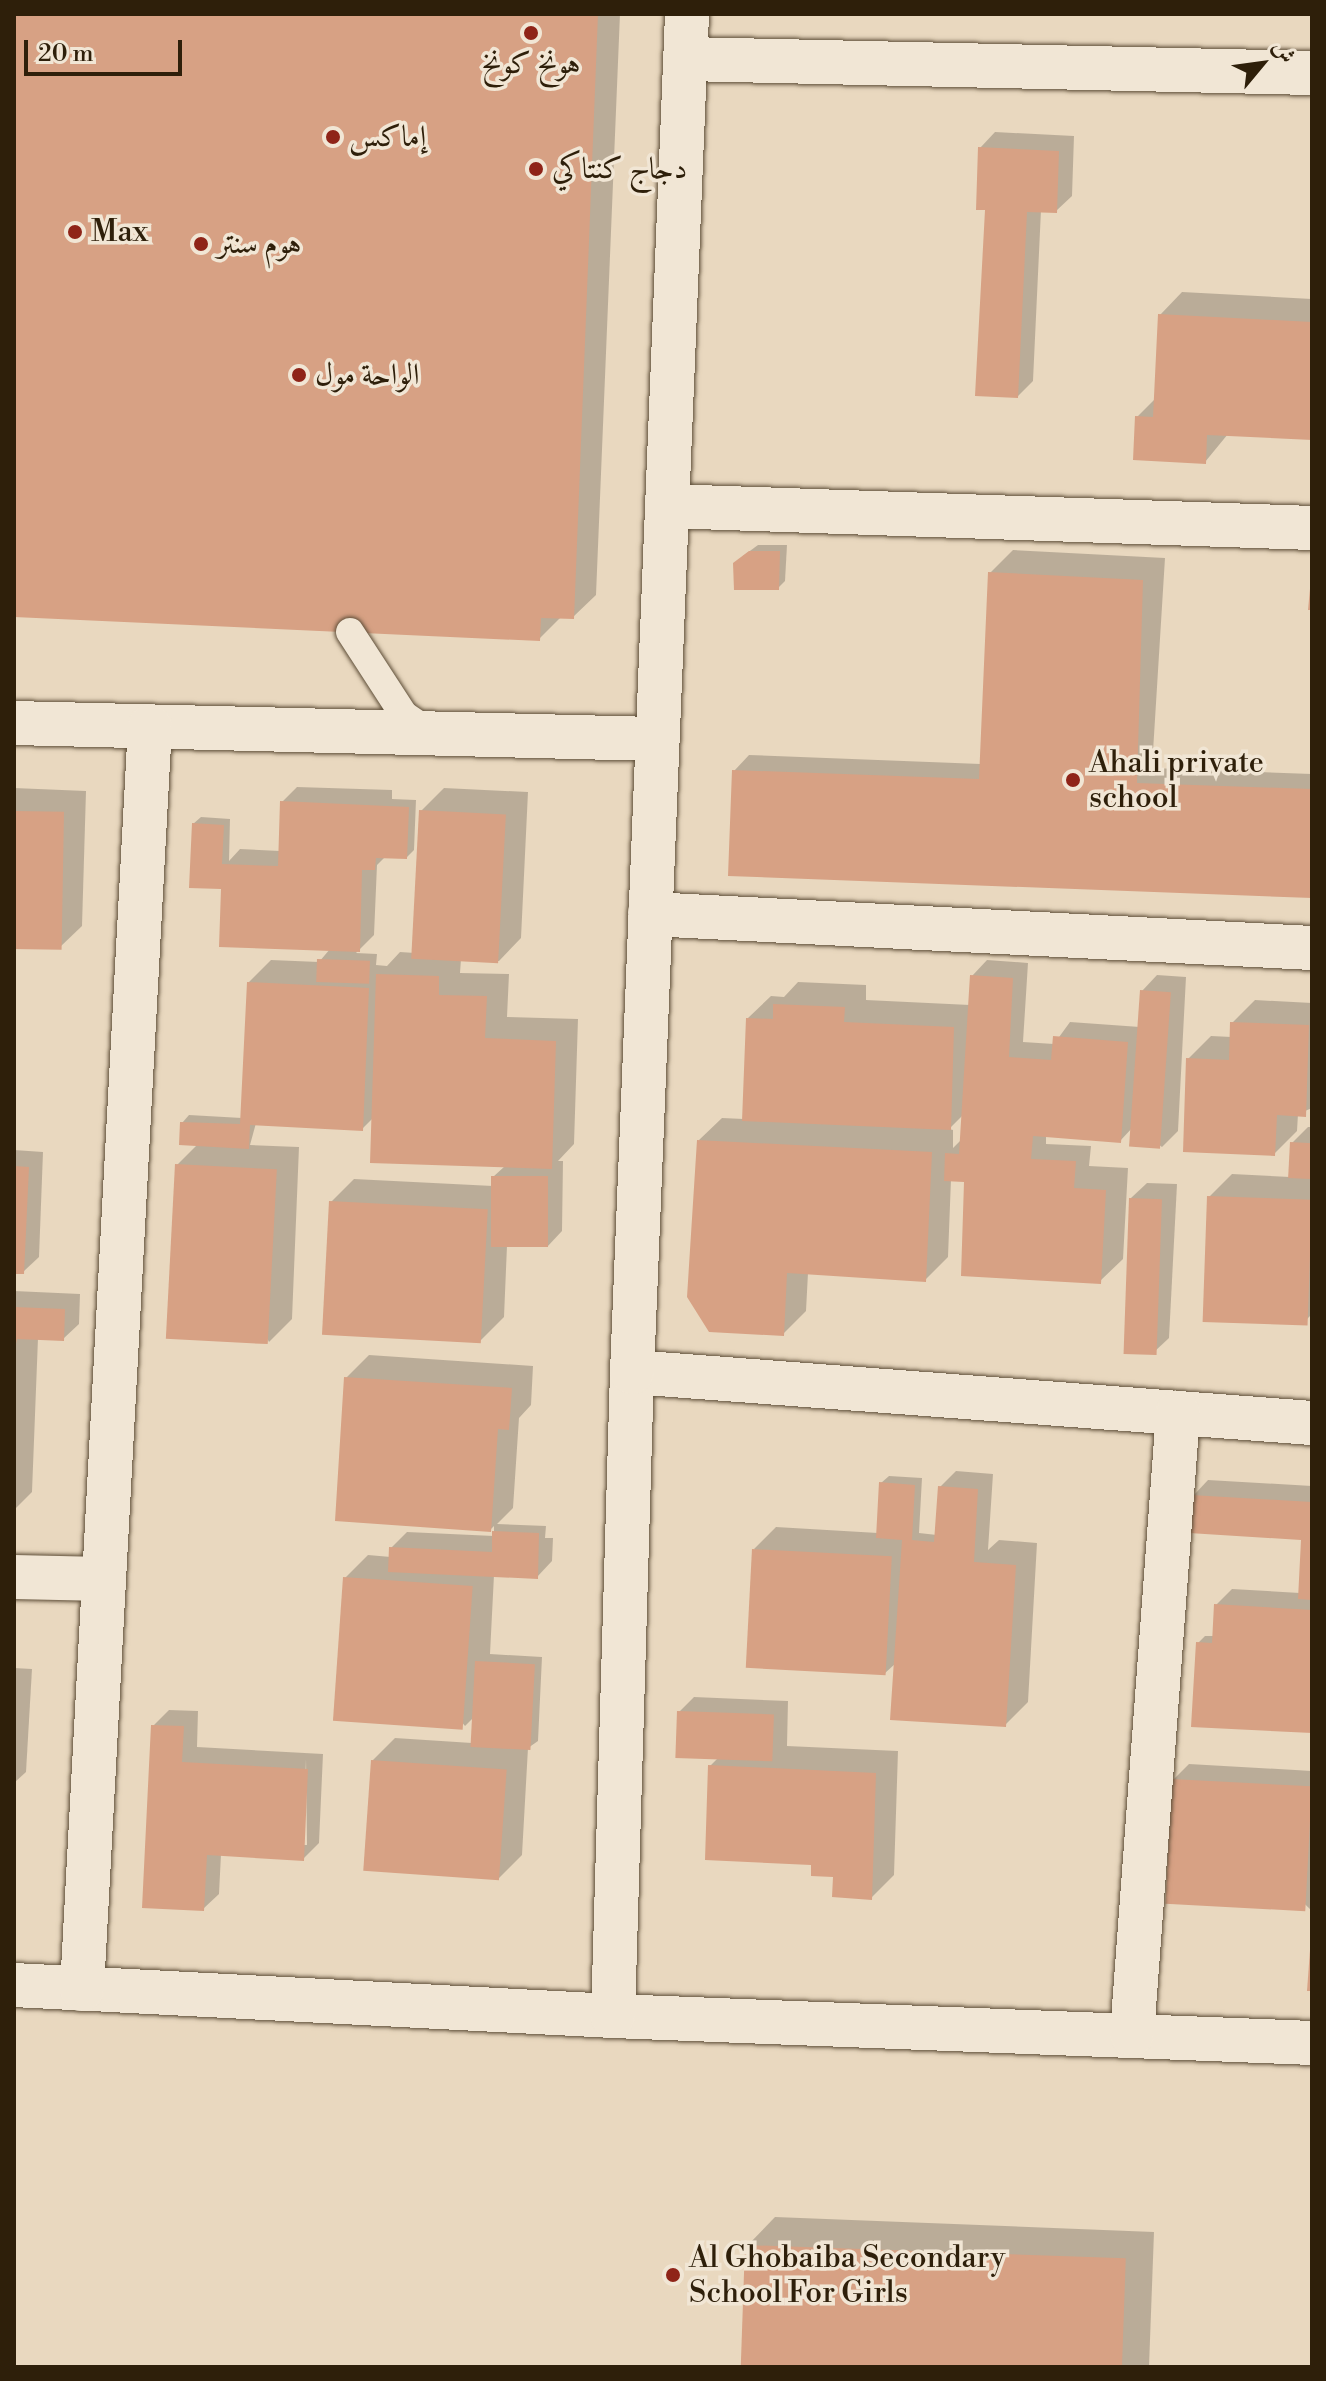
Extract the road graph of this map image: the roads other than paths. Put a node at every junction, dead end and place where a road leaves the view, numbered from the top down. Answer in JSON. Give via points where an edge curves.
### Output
{"nodes":[{"id":1,"x":687,"y":14,"type":"edge"},
{"id":2,"x":686,"y":59,"type":"junction"},
{"id":3,"x":1312,"y":73,"type":"edge"},
{"id":4,"x":667,"y":506,"type":"junction"},
{"id":5,"x":1312,"y":528,"type":"edge"},
{"id":6,"x":350,"y":632,"type":"dead end"},
{"id":7,"x":14,"y":723,"type":"edge"},
{"id":8,"x":150,"y":727,"type":"junction"},
{"id":9,"x":433,"y":734,"type":"junction"},
{"id":10,"x":657,"y":739,"type":"junction"},
{"id":11,"x":650,"y":914,"type":"junction"},
{"id":12,"x":1312,"y":948,"type":"edge"},
{"id":13,"x":632,"y":1372,"type":"junction"},
{"id":14,"x":1178,"y":1413,"type":"junction"},
{"id":15,"x":1312,"y":1423,"type":"edge"},
{"id":16,"x":14,"y":1577,"type":"edge"},
{"id":17,"x":104,"y":1579,"type":"junction"},
{"id":18,"x":14,"y":1985,"type":"edge"},
{"id":19,"x":82,"y":1989,"type":"junction"},
{"id":20,"x":613,"y":2016,"type":"junction"},
{"id":21,"x":1132,"y":2034,"type":"junction"},
{"id":22,"x":1312,"y":2043,"type":"edge"}],
"edges":[{"from":1,"to":2,"type":"street"},
{"from":2,"to":3,"type":"street"},
{"from":2,"to":4,"type":"street"},
{"from":4,"to":5,"type":"street"},
{"from":4,"to":10,"type":"street"},
{"from":6,"to":9,"type":"lane","via":[[404,715]]},
{"from":7,"to":8,"type":"street"},
{"from":8,"to":9,"type":"street"},
{"from":8,"to":17,"type":"street"},
{"from":9,"to":10,"type":"street"},
{"from":10,"to":11,"type":"street"},
{"from":11,"to":12,"type":"street"},
{"from":11,"to":13,"type":"street"},
{"from":13,"to":14,"type":"street"},
{"from":13,"to":20,"type":"street"},
{"from":14,"to":15,"type":"street"},
{"from":14,"to":21,"type":"street"},
{"from":16,"to":17,"type":"street"},
{"from":17,"to":19,"type":"street"},
{"from":18,"to":19,"type":"street"},
{"from":19,"to":20,"type":"street"},
{"from":20,"to":21,"type":"street"},
{"from":21,"to":22,"type":"street"}]}
